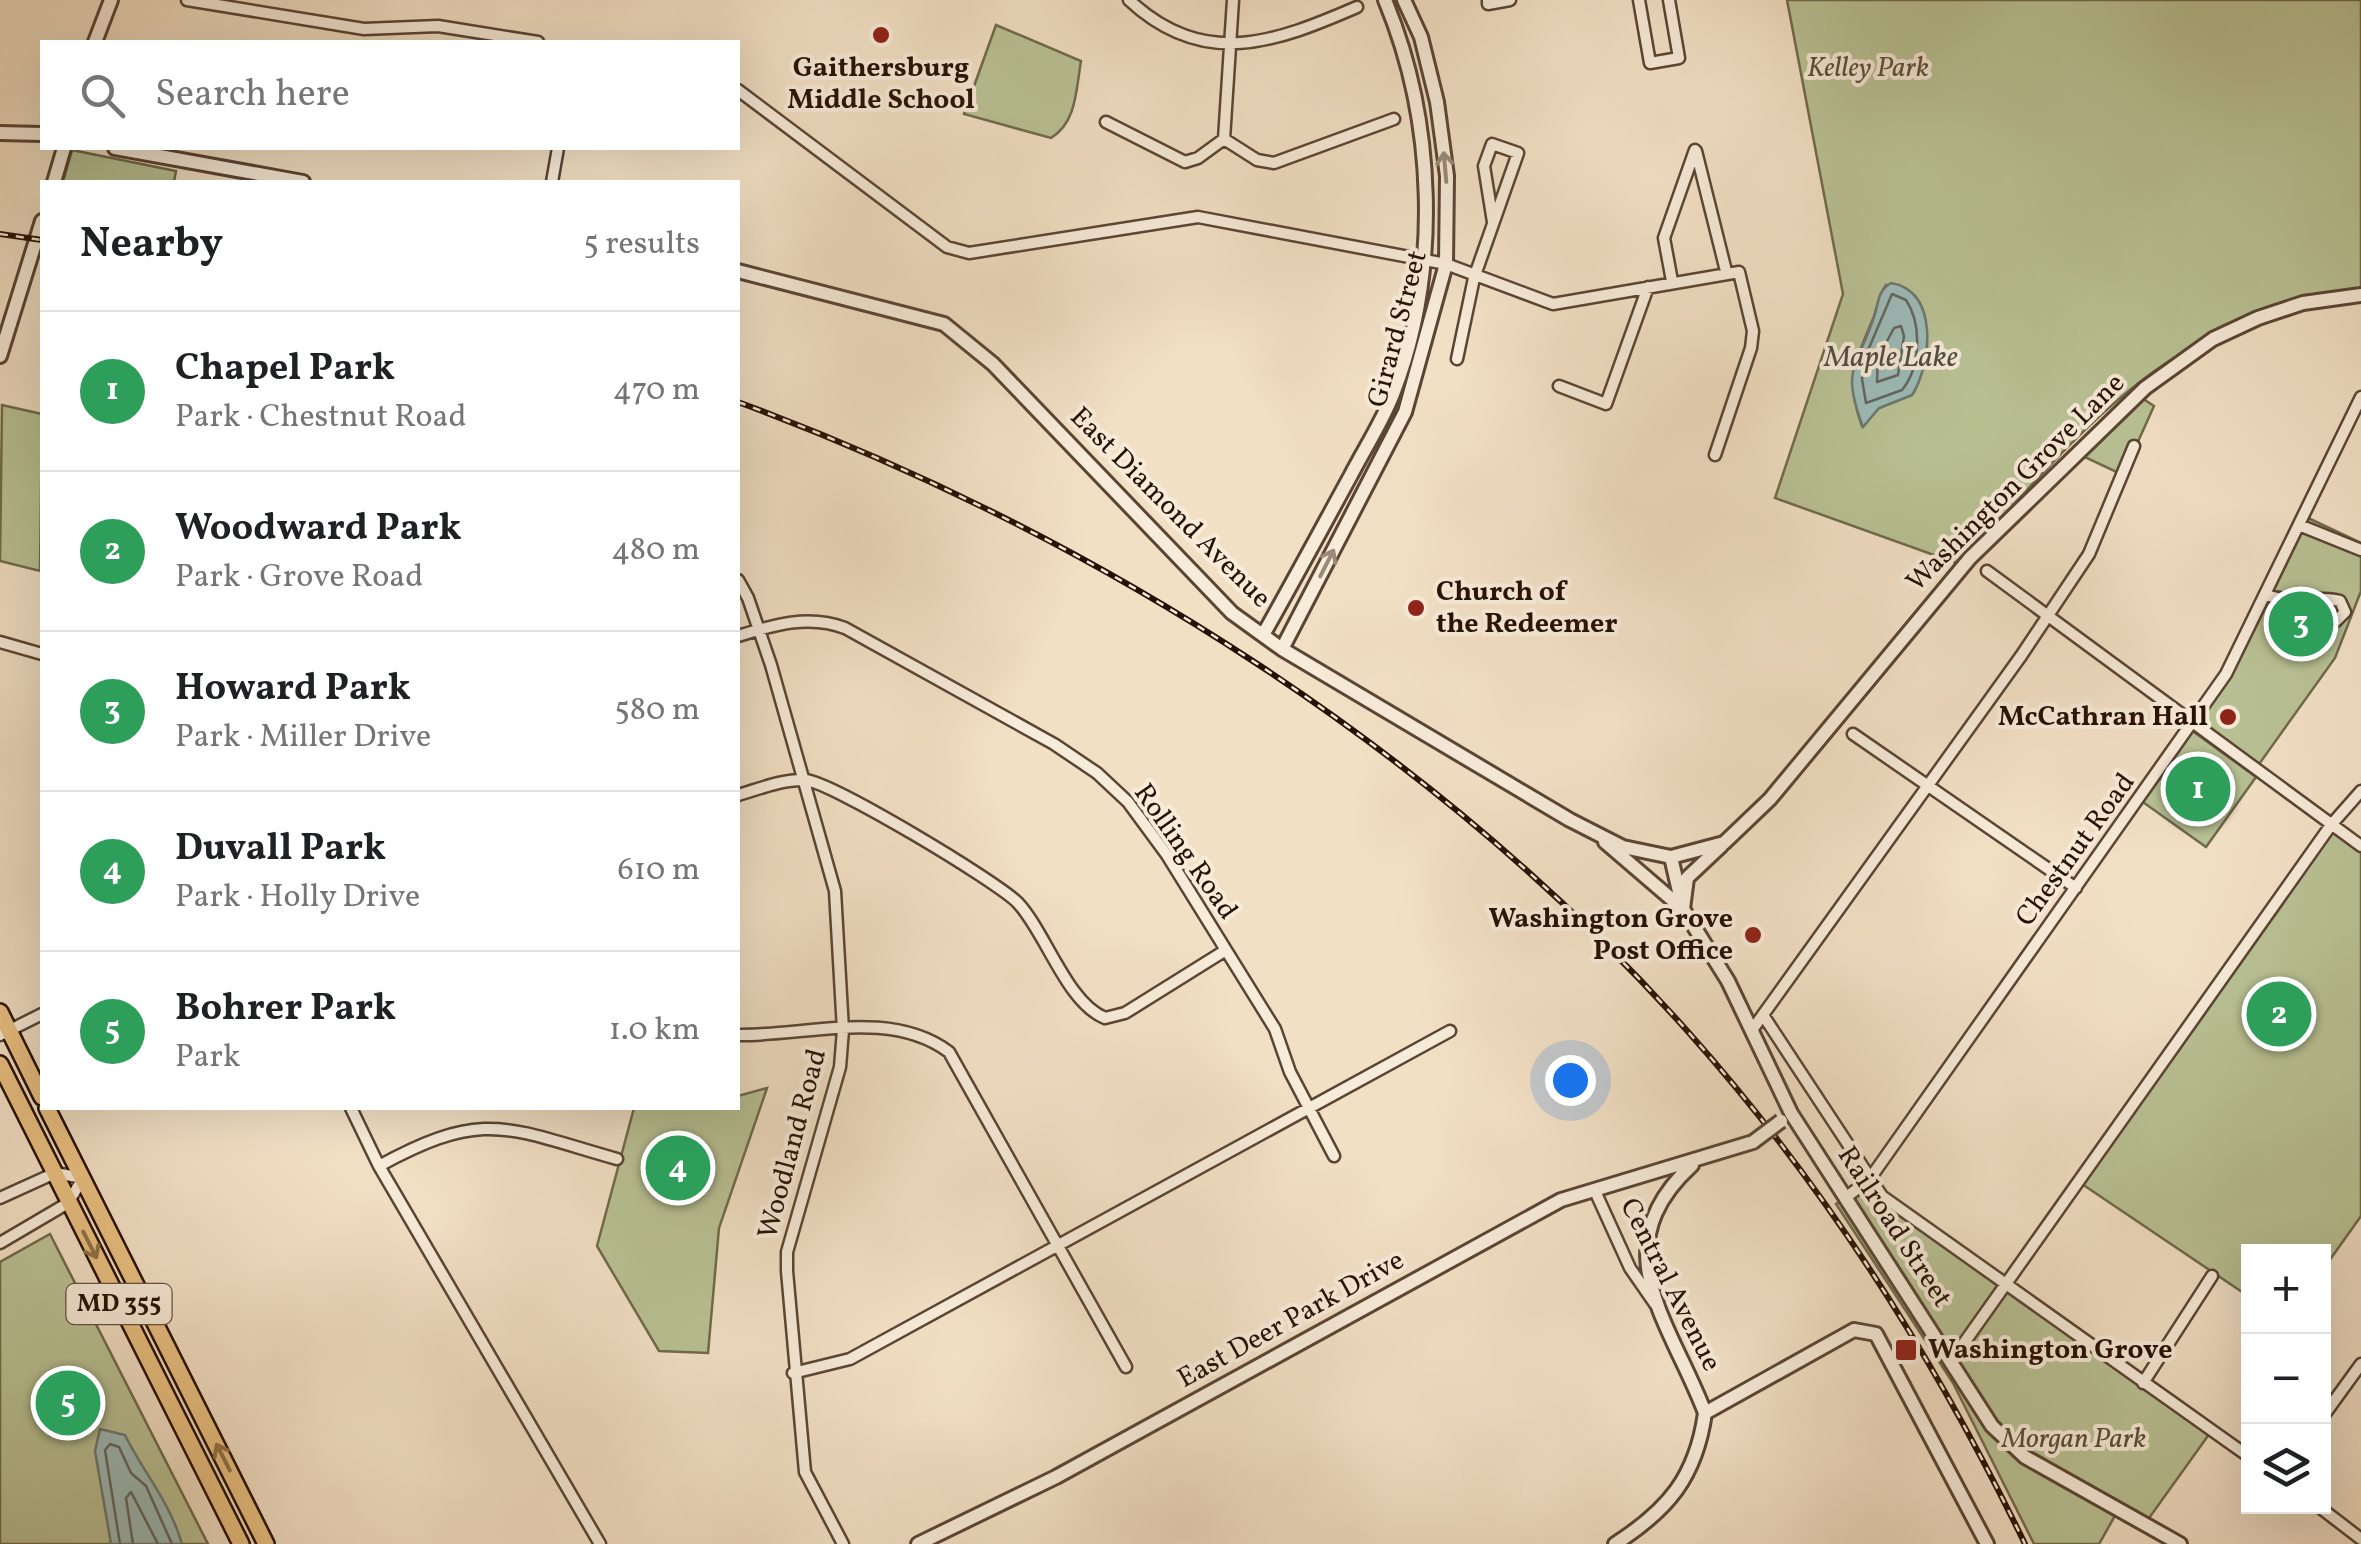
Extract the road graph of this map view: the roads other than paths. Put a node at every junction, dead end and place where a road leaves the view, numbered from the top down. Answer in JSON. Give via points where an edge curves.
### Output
{"nodes":[{"id":1,"x":110,"y":0,"type":"edge"},
{"id":2,"x":187,"y":0,"type":"edge"},
{"id":3,"x":1129,"y":0,"type":"edge"},
{"id":4,"x":1233,"y":0,"type":"edge"},
{"id":5,"x":1385,"y":0,"type":"edge"},
{"id":6,"x":1404,"y":0,"type":"edge"},
{"id":7,"x":1488,"y":0,"type":"edge"},
{"id":8,"x":1510,"y":0,"type":"edge"},
{"id":9,"x":1638,"y":0,"type":"edge"},
{"id":10,"x":1669,"y":0,"type":"edge"},
{"id":11,"x":1357,"y":7,"type":"dead end"},
{"id":12,"x":96,"y":40,"type":"edge"},
{"id":13,"x":524,"y":40,"type":"edge"},
{"id":14,"x":1230,"y":43,"type":"junction"},
{"id":15,"x":740,"y":92,"type":"edge"},
{"id":16,"x":1394,"y":119,"type":"dead end"},
{"id":17,"x":1106,"y":122,"type":"dead end"},
{"id":18,"x":0,"y":133,"type":"edge"},
{"id":19,"x":40,"y":134,"type":"edge"},
{"id":20,"x":1224,"y":139,"type":"junction"},
{"id":21,"x":63,"y":150,"type":"edge"},
{"id":22,"x":126,"y":150,"type":"edge"},
{"id":23,"x":558,"y":150,"type":"edge"},
{"id":24,"x":55,"y":180,"type":"edge"},
{"id":25,"x":292,"y":180,"type":"edge"},
{"id":26,"x":552,"y":180,"type":"edge"},
{"id":27,"x":1493,"y":222,"type":"junction"},
{"id":28,"x":40,"y":235,"type":"edge"},
{"id":29,"x":1421,"y":258,"type":"junction"},
{"id":30,"x":36,"y":262,"type":"edge"},
{"id":31,"x":1446,"y":264,"type":"junction"},
{"id":32,"x":740,"y":270,"type":"edge"},
{"id":33,"x":1730,"y":271,"type":"junction"},
{"id":34,"x":1474,"y":278,"type":"junction"},
{"id":35,"x":1672,"y":281,"type":"junction"},
{"id":36,"x":1648,"y":288,"type":"junction"},
{"id":37,"x":2361,"y":295,"type":"edge"},
{"id":38,"x":0,"y":356,"type":"edge"},
{"id":39,"x":1456,"y":359,"type":"dead end"},
{"id":40,"x":1559,"y":386,"type":"dead end"},
{"id":41,"x":2361,"y":398,"type":"edge"},
{"id":42,"x":2134,"y":446,"type":"dead end"},
{"id":43,"x":1716,"y":455,"type":"dead end"},
{"id":44,"x":2299,"y":525,"type":"junction"},
{"id":45,"x":2361,"y":550,"type":"edge"},
{"id":46,"x":1987,"y":572,"type":"dead end"},
{"id":47,"x":740,"y":585,"type":"edge"},
{"id":48,"x":2265,"y":594,"type":"junction"},
{"id":49,"x":2300,"y":603,"type":"dead end"},
{"id":50,"x":2045,"y":618,"type":"junction"},
{"id":51,"x":759,"y":630,"type":"junction"},
{"id":52,"x":740,"y":635,"type":"edge"},
{"id":53,"x":1264,"y":635,"type":"junction"},
{"id":54,"x":0,"y":642,"type":"edge"},
{"id":55,"x":1282,"y":649,"type":"junction"},
{"id":56,"x":40,"y":653,"type":"edge"},
{"id":57,"x":2192,"y":725,"type":"junction"},
{"id":58,"x":1853,"y":734,"type":"dead end"},
{"id":59,"x":806,"y":780,"type":"junction"},
{"id":60,"x":1927,"y":786,"type":"junction"},
{"id":61,"x":2361,"y":791,"type":"edge"},
{"id":62,"x":740,"y":795,"type":"edge"},
{"id":63,"x":2332,"y":825,"type":"junction"},
{"id":64,"x":1600,"y":837,"type":"junction"},
{"id":65,"x":1724,"y":842,"type":"junction"},
{"id":66,"x":2361,"y":846,"type":"edge"},
{"id":67,"x":1667,"y":857,"type":"junction"},
{"id":68,"x":2076,"y":888,"type":"junction"},
{"id":69,"x":1680,"y":905,"type":"junction"},
{"id":70,"x":1226,"y":950,"type":"junction"},
{"id":71,"x":0,"y":1012,"type":"edge"},
{"id":72,"x":40,"y":1015,"type":"edge"},
{"id":73,"x":1763,"y":1015,"type":"junction"},
{"id":74,"x":843,"y":1030,"type":"junction"},
{"id":75,"x":1450,"y":1030,"type":"dead end"},
{"id":76,"x":1752,"y":1030,"type":"junction"},
{"id":77,"x":5,"y":1033,"type":"edge"},
{"id":78,"x":740,"y":1036,"type":"edge"},
{"id":79,"x":0,"y":1064,"type":"edge"},
{"id":80,"x":40,"y":1094,"type":"edge"},
{"id":81,"x":1308,"y":1108,"type":"junction"},
{"id":82,"x":49,"y":1110,"type":"edge"},
{"id":83,"x":352,"y":1110,"type":"edge"},
{"id":84,"x":1786,"y":1117,"type":"junction"},
{"id":85,"x":1334,"y":1156,"type":"dead end"},
{"id":86,"x":617,"y":1159,"type":"dead end"},
{"id":87,"x":1697,"y":1161,"type":"junction"},
{"id":88,"x":379,"y":1166,"type":"junction"},
{"id":89,"x":54,"y":1173,"type":"junction"},
{"id":90,"x":82,"y":1178,"type":"junction"},
{"id":91,"x":1868,"y":1180,"type":"junction"},
{"id":92,"x":1594,"y":1191,"type":"junction"},
{"id":93,"x":0,"y":1198,"type":"edge"},
{"id":94,"x":1844,"y":1198,"type":"junction"},
{"id":95,"x":68,"y":1203,"type":"junction"},
{"id":96,"x":0,"y":1243,"type":"edge"},
{"id":97,"x":1060,"y":1243,"type":"junction"},
{"id":98,"x":2212,"y":1276,"type":"dead end"},
{"id":99,"x":2006,"y":1285,"type":"junction"},
{"id":100,"x":1656,"y":1305,"type":"junction"},
{"id":101,"x":1952,"y":1360,"type":"junction"},
{"id":102,"x":2361,"y":1364,"type":"edge"},
{"id":103,"x":1126,"y":1368,"type":"dead end"},
{"id":104,"x":793,"y":1373,"type":"junction"},
{"id":105,"x":2142,"y":1383,"type":"junction"},
{"id":106,"x":2331,"y":1406,"type":"edge"},
{"id":107,"x":1705,"y":1413,"type":"junction"},
{"id":108,"x":2241,"y":1451,"type":"edge"},
{"id":109,"x":2329,"y":1514,"type":"edge"},
{"id":110,"x":2361,"y":1538,"type":"edge"},
{"id":111,"x":241,"y":1544,"type":"edge"},
{"id":112,"x":266,"y":1544,"type":"edge"},
{"id":113,"x":600,"y":1544,"type":"edge"},
{"id":114,"x":842,"y":1544,"type":"edge"},
{"id":115,"x":918,"y":1544,"type":"edge"},
{"id":116,"x":1614,"y":1544,"type":"edge"},
{"id":117,"x":1988,"y":1544,"type":"edge"},
{"id":118,"x":2180,"y":1544,"type":"edge"}],
"edges":[{"from":1,"to":12,"type":"street"},
{"from":2,"to":13,"type":"street","via":[[364,29],[430,26]]},
{"from":3,"to":14,"type":"street","via":[[1188,36]]},
{"from":4,"to":14,"type":"street"},
{"from":5,"to":29,"type":"street","name":"Girard Street","via":[[1401,39],[1427,170]]},
{"from":31,"to":6,"type":"street","name":"Girard Street","one_way":true,"via":[[1447,176],[1437,102]]},
{"from":7,"to":8,"type":"street"},
{"from":9,"to":10,"type":"street","via":[[1650,63],[1680,58]]},
{"from":11,"to":14,"type":"street","via":[[1288,37]]},
{"from":14,"to":20,"type":"street"},
{"from":15,"to":29,"type":"street","via":[[946,247],[968,253],[1198,217]]},
{"from":16,"to":20,"type":"street","via":[[1274,163]]},
{"from":17,"to":20,"type":"street","via":[[1185,162]]},
{"from":18,"to":19,"type":"street"},
{"from":21,"to":24,"type":"street"},
{"from":22,"to":25,"type":"street"},
{"from":23,"to":26,"type":"street"},
{"from":27,"to":27,"type":"street","via":[[1518,153],[1492,144],[1484,166]]},
{"from":27,"to":34,"type":"street"},
{"from":28,"to":30,"type":"street"},
{"from":29,"to":31,"type":"street"},
{"from":29,"to":53,"type":"street","name":"Girard Street","via":[[1393,395]]},
{"from":30,"to":38,"type":"street"},
{"from":31,"to":34,"type":"street"},
{"from":55,"to":31,"type":"street","name":"Girard Street","one_way":true,"via":[[1405,412]]},
{"from":32,"to":53,"type":"street","name":"East Diamond Avenue","via":[[918,315],[964,337],[1232,612]]},
{"from":33,"to":35,"type":"street"},
{"from":33,"to":35,"type":"street","via":[[1696,150],[1664,238]]},
{"from":33,"to":43,"type":"street","via":[[1742,276],[1753,332]]},
{"from":34,"to":36,"type":"street","via":[[1553,304]]},
{"from":34,"to":39,"type":"street"},
{"from":35,"to":36,"type":"street"},
{"from":36,"to":40,"type":"street","via":[[1606,404]]},
{"from":37,"to":65,"type":"street","name":"Washington Grove Lane","via":[[2258,318],[2213,339],[2144,388],[1970,558],[1770,799]]},
{"from":41,"to":44,"type":"street","name":"Chestnut Road"},
{"from":42,"to":50,"type":"street","via":[[2089,554]]},
{"from":44,"to":45,"type":"street"},
{"from":44,"to":48,"type":"street","name":"Chestnut Road"},
{"from":46,"to":50,"type":"street"},
{"from":47,"to":51,"type":"street","name":"Woodland Road"},
{"from":48,"to":49,"type":"street"},
{"from":48,"to":57,"type":"street","name":"Chestnut Road"},
{"from":50,"to":57,"type":"street"},
{"from":50,"to":60,"type":"street"},
{"from":51,"to":52,"type":"street","name":"Rolling Road"},
{"from":51,"to":59,"type":"street","name":"Woodland Road"},
{"from":51,"to":70,"type":"street","name":"Rolling Road","via":[[805,620],[845,628],[1097,774],[1128,802]]},
{"from":53,"to":55,"type":"street","name":"East Diamond Avenue"},
{"from":54,"to":56,"type":"street"},
{"from":55,"to":64,"type":"street","name":"East Diamond Avenue"},
{"from":57,"to":63,"type":"street"},
{"from":57,"to":68,"type":"street","name":"Chestnut Road"},
{"from":58,"to":60,"type":"street"},
{"from":59,"to":62,"type":"street"},
{"from":59,"to":70,"type":"street","via":[[1003,890],[1096,1014],[1126,1013]]},
{"from":59,"to":74,"type":"street","name":"Woodland Road","via":[[835,892]]},
{"from":60,"to":68,"type":"street"},
{"from":60,"to":73,"type":"street"},
{"from":61,"to":63,"type":"street"},
{"from":63,"to":66,"type":"street"},
{"from":63,"to":99,"type":"street"},
{"from":64,"to":67,"type":"street","name":"East Diamond Avenue"},
{"from":64,"to":69,"type":"street"},
{"from":65,"to":67,"type":"street","name":"Washington Grove Lane"},
{"from":65,"to":69,"type":"street","via":[[1687,878]]},
{"from":67,"to":69,"type":"street","name":"Railroad Street"},
{"from":68,"to":91,"type":"street","name":"Chestnut Road"},
{"from":69,"to":76,"type":"street","name":"Railroad Street"},
{"from":70,"to":81,"type":"street","name":"Rolling Road","via":[[1275,1029]]},
{"from":71,"to":77,"type":"main road"},
{"from":72,"to":77,"type":"street"},
{"from":73,"to":76,"type":"street"},
{"from":73,"to":91,"type":"street"},
{"from":74,"to":78,"type":"street"},
{"from":74,"to":97,"type":"street","via":[[906,1029],[948,1052]]},
{"from":74,"to":104,"type":"street","name":"Woodland Road","via":[[832,1107],[788,1252]]},
{"from":75,"to":81,"type":"street"},
{"from":76,"to":84,"type":"street","name":"Railroad Street"},
{"from":77,"to":80,"type":"main road"},
{"from":79,"to":89,"type":"main road","number":"MD 355"},
{"from":81,"to":85,"type":"street","name":"Rolling Road"},
{"from":81,"to":97,"type":"street"},
{"from":82,"to":90,"type":"main road","number":"MD 355"},
{"from":83,"to":88,"type":"street"},
{"from":84,"to":87,"type":"street","name":"East Deer Park Drive","bridge":true,"via":[[1752,1142]]},
{"from":84,"to":94,"type":"street","name":"Railroad Street"},
{"from":86,"to":88,"type":"street","via":[[482,1126],[428,1139]]},
{"from":87,"to":92,"type":"street","name":"East Deer Park Drive"},
{"from":87,"to":100,"type":"street","name":"East Deer Park Drive","via":[[1669,1187],[1650,1227],[1648,1276]]},
{"from":88,"to":113,"type":"street"},
{"from":89,"to":90,"type":"street"},
{"from":89,"to":93,"type":"street"},
{"from":89,"to":95,"type":"main road","number":"MD 355"},
{"from":90,"to":95,"type":"street"},
{"from":112,"to":90,"type":"main road","number":"MD 355","one_way":true},
{"from":91,"to":94,"type":"street","name":"Chestnut Road"},
{"from":91,"to":99,"type":"street"},
{"from":92,"to":100,"type":"street","name":"Central Avenue","via":[[1630,1268]]},
{"from":92,"to":115,"type":"street","name":"East Deer Park Drive","via":[[1561,1200],[1056,1477]]},
{"from":94,"to":101,"type":"street","name":"Railroad Street"},
{"from":95,"to":96,"type":"street"},
{"from":95,"to":111,"type":"main road","number":"MD 355","one_way":true},
{"from":97,"to":103,"type":"street"},
{"from":97,"to":104,"type":"street","via":[[850,1359]]},
{"from":98,"to":105,"type":"street"},
{"from":99,"to":101,"type":"street"},
{"from":99,"to":105,"type":"street"},
{"from":100,"to":107,"type":"street","name":"Central Avenue"},
{"from":101,"to":118,"type":"street","name":"Railroad Street","via":[[1992,1426],[2025,1457]]},
{"from":102,"to":106,"type":"street"},
{"from":104,"to":114,"type":"street","name":"Woodland Road","via":[[805,1472]]},
{"from":105,"to":108,"type":"street"},
{"from":107,"to":116,"type":"street","name":"Central Avenue","via":[[1696,1459],[1680,1492],[1648,1524]]},
{"from":107,"to":117,"type":"street","via":[[1854,1330],[1876,1334]]},
{"from":109,"to":110,"type":"street"}]}
